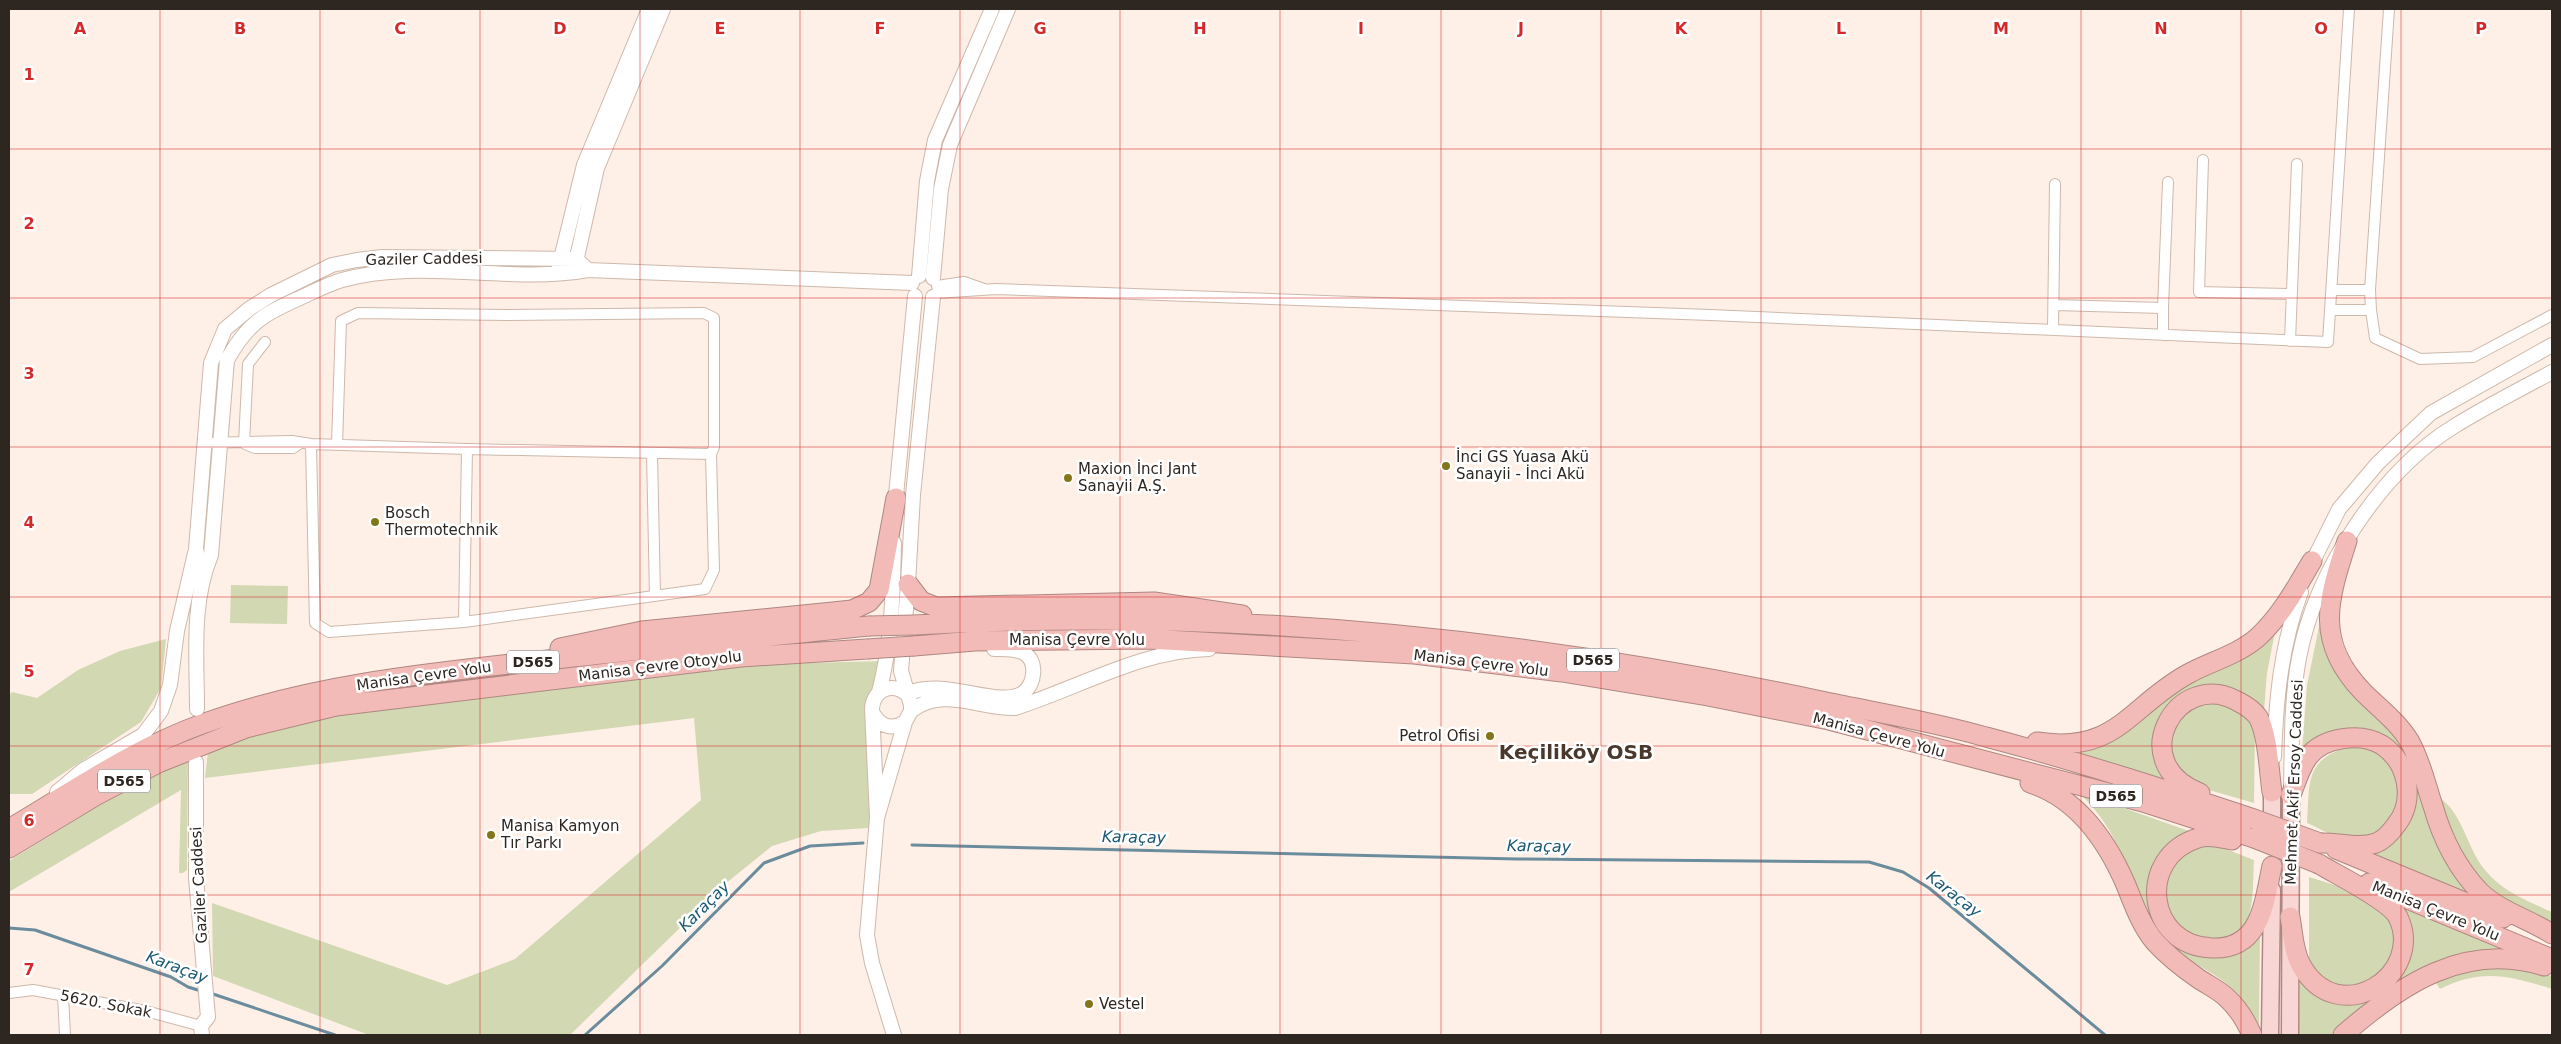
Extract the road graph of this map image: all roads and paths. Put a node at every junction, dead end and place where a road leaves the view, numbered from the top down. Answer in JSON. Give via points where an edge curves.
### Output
{"nodes":[{"id":1,"x":649,"y":9,"type":"edge"},
{"id":2,"x":663,"y":9,"type":"edge"},
{"id":3,"x":992,"y":9,"type":"edge"},
{"id":4,"x":1008,"y":9,"type":"edge"},
{"id":5,"x":2349,"y":9,"type":"edge"},
{"id":6,"x":2389,"y":9,"type":"edge"},
{"id":7,"x":2203,"y":160,"type":"dead end"},
{"id":8,"x":2297,"y":164,"type":"dead end"},
{"id":9,"x":2168,"y":182,"type":"dead end"},
{"id":10,"x":2055,"y":184,"type":"dead end"},
{"id":11,"x":560,"y":258,"type":"junction"},
{"id":12,"x":580,"y":267,"type":"junction"},
{"id":13,"x":559,"y":274,"type":"junction"},
{"id":14,"x":915,"y":287,"type":"junction"},
{"id":15,"x":935,"y":289,"type":"junction"},
{"id":16,"x":2332,"y":290,"type":"junction"},
{"id":17,"x":2370,"y":290,"type":"junction"},
{"id":18,"x":2292,"y":294,"type":"junction"},
{"id":19,"x":2054,"y":305,"type":"junction"},
{"id":20,"x":2163,"y":308,"type":"junction"},
{"id":21,"x":2330,"y":310,"type":"junction"},
{"id":22,"x":2372,"y":310,"type":"junction"},
{"id":23,"x":2552,"y":315,"type":"edge"},
{"id":24,"x":2054,"y":330,"type":"junction"},
{"id":25,"x":2163,"y":335,"type":"junction"},
{"id":26,"x":2290,"y":341,"type":"junction"},
{"id":27,"x":265,"y":342,"type":"dead end"},
{"id":28,"x":2552,"y":345,"type":"edge"},
{"id":29,"x":2552,"y":372,"type":"edge"},
{"id":30,"x":204,"y":443,"type":"junction"},
{"id":31,"x":220,"y":443,"type":"junction"},
{"id":32,"x":244,"y":443,"type":"junction"},
{"id":33,"x":311,"y":444,"type":"junction"},
{"id":34,"x":337,"y":445,"type":"junction"},
{"id":35,"x":467,"y":449,"type":"junction"},
{"id":36,"x":652,"y":454,"type":"junction"},
{"id":37,"x":711,"y":454,"type":"junction"},
{"id":38,"x":896,"y":498,"type":"junction"},
{"id":39,"x":2347,"y":541,"type":"junction"},
{"id":40,"x":196,"y":549,"type":"junction"},
{"id":41,"x":2312,"y":561,"type":"junction"},
{"id":42,"x":202,"y":576,"type":"junction"},
{"id":43,"x":908,"y":584,"type":"junction"},
{"id":44,"x":655,"y":596,"type":"junction"},
{"id":45,"x":464,"y":622,"type":"junction"},
{"id":46,"x":1309,"y":628,"type":"junction"},
{"id":47,"x":935,"y":645,"type":"junction"},
{"id":48,"x":867,"y":649,"type":"joint"},
{"id":49,"x":1301,"y":649,"type":"junction"},
{"id":50,"x":448,"y":671,"type":"junction"},
{"id":51,"x":879,"y":692,"type":"junction"},
{"id":52,"x":906,"y":694,"type":"junction"},
{"id":53,"x":197,"y":709,"type":"dead end"},
{"id":54,"x":874,"y":714,"type":"junction"},
{"id":55,"x":908,"y":716,"type":"junction"},
{"id":56,"x":1983,"y":736,"type":"junction"},
{"id":57,"x":1976,"y":760,"type":"junction"},
{"id":58,"x":196,"y":762,"type":"dead end"},
{"id":59,"x":2282,"y":794,"type":"junction"},
{"id":60,"x":27,"y":818,"type":"junction"},
{"id":61,"x":877,"y":818,"type":"junction"},
{"id":62,"x":2254,"y":819,"type":"junction"},
{"id":63,"x":9,"y":829,"type":"edge"},
{"id":64,"x":2254,"y":838,"type":"junction"},
{"id":65,"x":2320,"y":843,"type":"junction"},
{"id":66,"x":9,"y":848,"type":"edge"},
{"id":67,"x":2319,"y":864,"type":"junction"},
{"id":68,"x":2272,"y":866,"type":"junction"},
{"id":69,"x":2290,"y":917,"type":"junction"},
{"id":70,"x":2552,"y":936,"type":"edge"},
{"id":71,"x":2552,"y":959,"type":"edge"},
{"id":72,"x":2552,"y":969,"type":"edge"},
{"id":73,"x":9,"y":993,"type":"edge"},
{"id":74,"x":63,"y":995,"type":"junction"},
{"id":75,"x":204,"y":1026,"type":"edge"},
{"id":76,"x":65,"y":1035,"type":"edge"},
{"id":77,"x":894,"y":1035,"type":"edge"},
{"id":78,"x":2252,"y":1035,"type":"edge"},
{"id":79,"x":2270,"y":1035,"type":"edge"},
{"id":80,"x":2290,"y":1035,"type":"edge"},
{"id":81,"x":2343,"y":1035,"type":"edge"}],
"edges":[{"from":1,"to":11,"type":"street","via":[[584,165]]},
{"from":2,"to":12,"type":"street","via":[[597,168]]},
{"from":3,"to":14,"type":"street","via":[[935,140]]},
{"from":4,"to":15,"type":"street","via":[[950,145],[940,189]]},
{"from":5,"to":16,"type":"street"},
{"from":6,"to":17,"type":"street"},
{"from":7,"to":18,"type":"street","via":[[2199,292]]},
{"from":8,"to":18,"type":"street"},
{"from":9,"to":20,"type":"street"},
{"from":10,"to":19,"type":"street"},
{"from":11,"to":12,"type":"street","name":"Gaziler Caddesi"},
{"from":11,"to":13,"type":"street"},
{"from":11,"to":30,"type":"street","name":"Gaziler Caddesi","via":[[382,256],[332,265],[271,295],[225,329],[211,363]]},
{"from":12,"to":13,"type":"street","name":"Gaziler Caddesi"},
{"from":12,"to":14,"type":"street","name":"Gaziler Caddesi"},
{"from":13,"to":31,"type":"street","name":"Gaziler Caddesi","via":[[392,272],[368,275],[340,280],[270,311],[240,336],[227,360]]},
{"from":14,"to":15,"type":"street","via":[[926,300]]},
{"from":14,"to":15,"type":"street","via":[[926,275]]},
{"from":14,"to":38,"type":"street"},
{"from":15,"to":24,"type":"street","via":[[964,293],[985,290]]},
{"from":15,"to":43,"type":"street","via":[[913,495]]},
{"from":16,"to":17,"type":"street"},
{"from":16,"to":21,"type":"street"},
{"from":17,"to":22,"type":"street"},
{"from":18,"to":26,"type":"street"},
{"from":19,"to":20,"type":"street"},
{"from":19,"to":24,"type":"street"},
{"from":20,"to":25,"type":"street"},
{"from":21,"to":22,"type":"street"},
{"from":21,"to":26,"type":"street","via":[[2328,342]]},
{"from":22,"to":23,"type":"street","via":[[2375,338],[2420,359],[2473,357]]},
{"from":24,"to":25,"type":"street"},
{"from":25,"to":26,"type":"street"},
{"from":27,"to":32,"type":"street","via":[[248,364]]},
{"from":28,"to":41,"type":"street","via":[[2431,413],[2378,463],[2339,509]]},
{"from":29,"to":39,"type":"street","name":"Mehmet Akif Ersoy Caddesi","via":[[2451,427],[2404,466],[2366,508]]},
{"from":30,"to":31,"type":"street"},
{"from":30,"to":40,"type":"street","name":"Gaziler Caddesi"},
{"from":31,"to":32,"type":"street"},
{"from":31,"to":42,"type":"street","name":"Gaziler Caddesi","via":[[211,555]]},
{"from":32,"to":33,"type":"street","via":[[292,440]]},
{"from":33,"to":34,"type":"street"},
{"from":33,"to":45,"type":"street","via":[[315,623],[329,632]]},
{"from":34,"to":35,"type":"street"},
{"from":34,"to":37,"type":"street","via":[[341,320],[347,316],[358,313],[704,313],[714,318],[714,447]]},
{"from":35,"to":36,"type":"street"},
{"from":35,"to":45,"type":"street"},
{"from":36,"to":37,"type":"street"},
{"from":36,"to":44,"type":"street"},
{"from":37,"to":44,"type":"street","via":[[714,570],[705,589]]},
{"from":38,"to":50,"type":"highway","via":[[879,590],[869,602],[852,610],[642,631]]},
{"from":38,"to":51,"type":"street","via":[[892,607],[887,663]]},
{"from":39,"to":59,"type":"street","name":"Mehmet Akif Ersoy Caddesi","via":[[2323,582],[2307,623],[2299,658]]},
{"from":39,"to":70,"type":"highway","via":[[2333,585],[2328,615],[2332,642],[2345,669],[2410,742],[2423,771],[2447,846],[2460,869],[2481,893],[2505,911]]},
{"from":40,"to":42,"type":"street","name":"Gaziler Caddesi"},
{"from":40,"to":60,"type":"street","via":[[177,631],[170,684],[161,711],[143,736],[83,770]]},
{"from":41,"to":56,"type":"highway","via":[[2274,621],[2255,639],[2186,675],[2104,735],[2084,743],[2056,745]]},
{"from":41,"to":59,"type":"street","via":[[2292,616],[2276,700]]},
{"from":42,"to":53,"type":"street","name":"Gaziler Caddesi","via":[[197,622]]},
{"from":43,"to":46,"type":"highway","via":[[921,601],[936,607],[1154,602]]},
{"from":43,"to":52,"type":"street","via":[[901,671]]},
{"from":44,"to":45,"type":"street"},
{"from":46,"to":50,"type":"highway","name":"Manisa Çevre Yolu","number":"D565","bridge":true,"via":[[1113,620],[869,626]]},
{"from":46,"to":56,"type":"highway","name":"Manisa Çevre Yolu","number":"D565","via":[[1519,649],[1711,678]]},
{"from":47,"to":48,"type":"highway","name":"Manisa Çevre Yolu","number":"D565","bridge":true},
{"from":47,"to":49,"type":"highway","name":"Manisa Çevre Yolu","number":"D565","via":[[975,641],[1148,639]]},
{"from":47,"to":52,"type":"street","via":[[1024,653],[1032,662],[1032,681],[1025,692],[1016,697],[947,688],[915,690]]},
{"from":48,"to":66,"type":"highway","name":"Manisa Çevre Otoyolu","number":"D565","via":[[740,656],[336,706],[246,728],[158,763],[95,796]]},
{"from":49,"to":55,"type":"street","via":[[1180,652],[1145,660],[1015,708],[1000,709],[951,699],[934,699],[920,704]]},
{"from":49,"to":57,"type":"highway","name":"Manisa Çevre Yolu","number":"D565","via":[[1414,654],[1562,672],[1699,694],[1829,720]]},
{"from":50,"to":60,"type":"highway","name":"Manisa Çevre Yolu","number":"D565","via":[[334,688],[276,701],[201,724],[88,780]]},
{"from":51,"to":52,"type":"street","via":[[896,688]]},
{"from":51,"to":54,"type":"street","via":[[873,702]]},
{"from":52,"to":55,"type":"street","via":[[912,705]]},
{"from":54,"to":55,"type":"street","via":[[882,724],[894,727]]},
{"from":54,"to":61,"type":"street"},
{"from":55,"to":61,"type":"street"},
{"from":56,"to":62,"type":"highway","name":"Manisa Çevre Yolu","number":"D565","via":[[2132,779]]},
{"from":57,"to":64,"type":"highway","name":"Manisa Çevre Yolu","number":"D565","via":[[2143,802]]},
{"from":57,"to":78,"type":"highway","via":[[2007,776],[2044,788],[2070,804],[2111,852],[2138,916],[2155,942],[2178,963],[2226,996],[2243,1015]]},
{"from":58,"to":75,"type":"street","name":"Gaziler Caddesi","via":[[196,878],[205,965]]},
{"from":59,"to":62,"type":"highway","via":[[2258,718],[2247,706],[2230,696],[2214,693],[2186,702],[2174,712],[2165,728],[2161,746],[2169,772],[2186,788],[2235,806]]},
{"from":59,"to":65,"type":"highway","via":[[2309,756],[2321,745],[2334,740],[2364,740],[2381,745],[2394,756],[2404,772],[2408,789],[2407,805],[2391,832],[2378,842],[2363,846]]},
{"from":59,"to":68,"type":"main road","name":"Mehmet Akif Ersoy Caddesi"},
{"from":59,"to":69,"type":"main road","name":"Mehmet Akif Ersoy Caddesi"},
{"from":60,"to":63,"type":"highway","name":"Manisa Çevre Yolu","number":"D565"},
{"from":61,"to":77,"type":"street","via":[[867,935]]},
{"from":62,"to":65,"type":"highway","number":"D565","bridge":true},
{"from":64,"to":67,"type":"highway","number":"D565","bridge":true},
{"from":64,"to":68,"type":"highway","via":[[2233,841],[2214,836],[2199,837],[2166,859],[2158,875],[2156,896],[2161,916],[2171,932],[2185,943],[2203,948],[2237,944],[2250,935],[2259,920]]},
{"from":65,"to":70,"type":"highway","name":"Manisa Çevre Yolu","number":"D565"},
{"from":67,"to":69,"type":"highway","via":[[2383,902],[2397,916],[2402,933],[2401,952],[2395,968],[2386,981],[2362,994],[2351,996],[2322,989],[2300,964]]},
{"from":67,"to":71,"type":"highway","name":"Manisa Çevre Yolu","number":"D565"},
{"from":68,"to":79,"type":"main road","name":"Mehmet Akif Ersoy Caddesi"},
{"from":69,"to":80,"type":"main road","name":"Mehmet Akif Ersoy Caddesi"},
{"from":72,"to":81,"type":"highway","via":[[2525,960],[2486,958],[2456,963],[2432,972]]},
{"from":73,"to":74,"type":"street","name":"5620. Sokak","via":[[33,990]]},
{"from":74,"to":75,"type":"street","name":"5620. Sokak"},
{"from":74,"to":76,"type":"street"}]}
